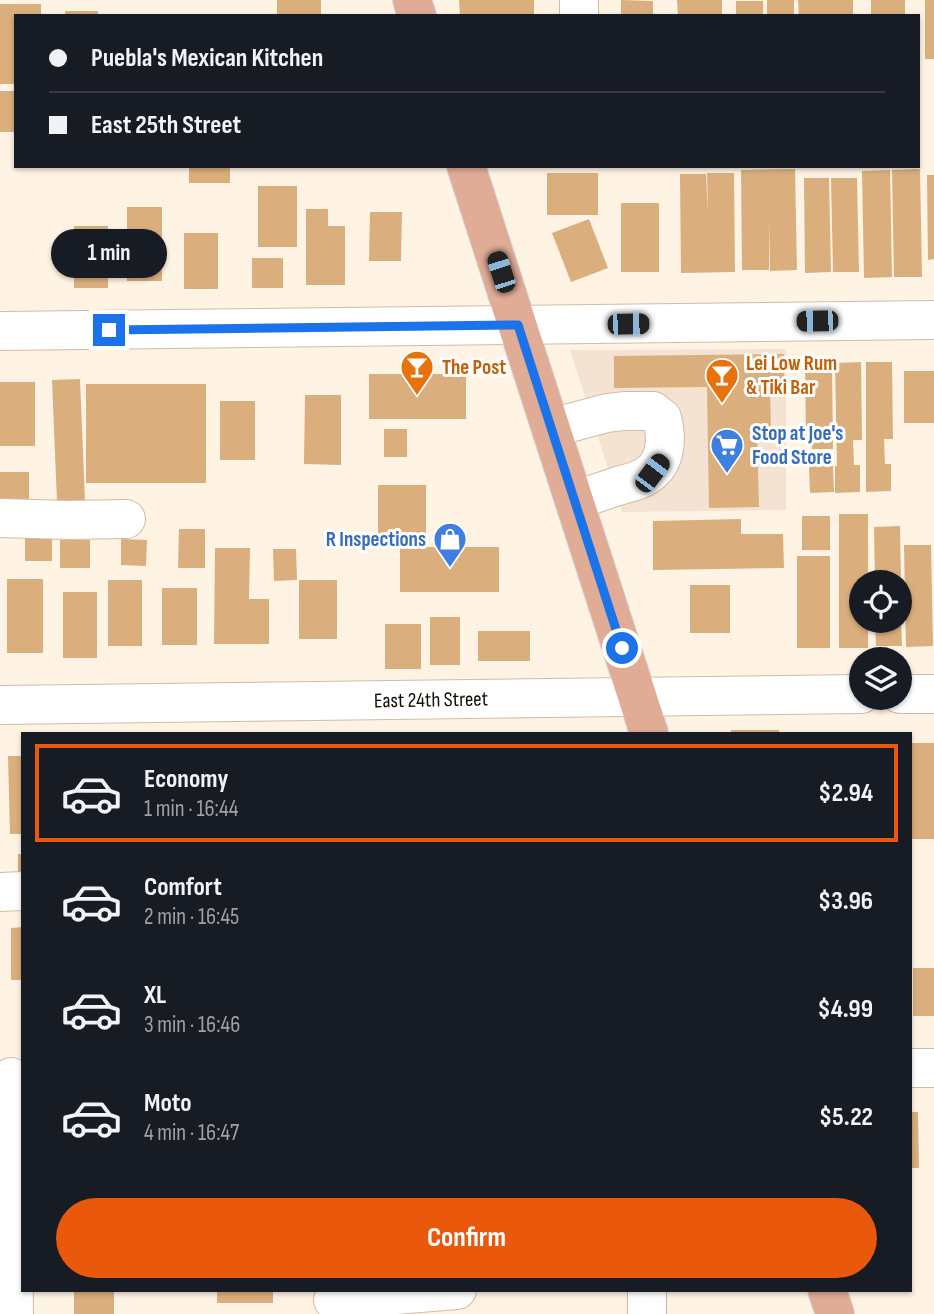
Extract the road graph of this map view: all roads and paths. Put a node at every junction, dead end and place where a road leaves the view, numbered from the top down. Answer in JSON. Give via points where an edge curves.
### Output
{"nodes":[{"id":1,"x":467,"y":168,"type":"edge"},
{"id":2,"x":934,"y":320,"type":"edge"},
{"id":3,"x":518,"y":325,"type":"junction"},
{"id":4,"x":0,"y":331,"type":"edge"},
{"id":5,"x":551,"y":428,"type":"junction"},
{"id":6,"x":575,"y":500,"type":"junction"},
{"id":7,"x":0,"y":517,"type":"edge"},
{"id":8,"x":125,"y":519,"type":"dead end"},
{"id":9,"x":849,"y":694,"type":"edge"},
{"id":10,"x":912,"y":694,"type":"edge"},
{"id":11,"x":934,"y":694,"type":"edge"},
{"id":12,"x":638,"y":697,"type":"junction"},
{"id":13,"x":0,"y":705,"type":"edge"},
{"id":14,"x":649,"y":732,"type":"edge"},
{"id":15,"x":21,"y":891,"type":"edge"},
{"id":16,"x":0,"y":892,"type":"edge"},
{"id":17,"x":912,"y":1068,"type":"edge"},
{"id":18,"x":934,"y":1068,"type":"edge"},
{"id":19,"x":11,"y":1077,"type":"edge"},
{"id":20,"x":434,"y":1292,"type":"edge"},
{"id":21,"x":647,"y":1292,"type":"edge"},
{"id":22,"x":828,"y":1292,"type":"edge"},
{"id":23,"x":333,"y":1301,"type":"edge"},
{"id":24,"x":14,"y":1314,"type":"edge"},
{"id":25,"x":647,"y":1314,"type":"edge"},
{"id":26,"x":835,"y":1314,"type":"edge"}],
"edges":[{"from":1,"to":3,"type":"main road"},
{"from":2,"to":3,"type":"street"},
{"from":3,"to":4,"type":"street"},
{"from":3,"to":5,"type":"main road"},
{"from":5,"to":6,"type":"main road"},
{"from":5,"to":6,"type":"street","via":[[624,411],[653,411],[662,418],[666,432],[660,462],[652,473]]},
{"from":6,"to":12,"type":"main road"},
{"from":7,"to":8,"type":"street"},
{"from":9,"to":12,"type":"street","name":"East 24th Street"},
{"from":10,"to":11,"type":"street"},
{"from":12,"to":13,"type":"street","name":"East 24th Street"},
{"from":12,"to":14,"type":"main road"},
{"from":15,"to":16,"type":"street"},
{"from":17,"to":18,"type":"street"},
{"from":19,"to":24,"type":"street"},
{"from":20,"to":23,"type":"street"},
{"from":21,"to":25,"type":"street"},
{"from":22,"to":26,"type":"main road"}]}
